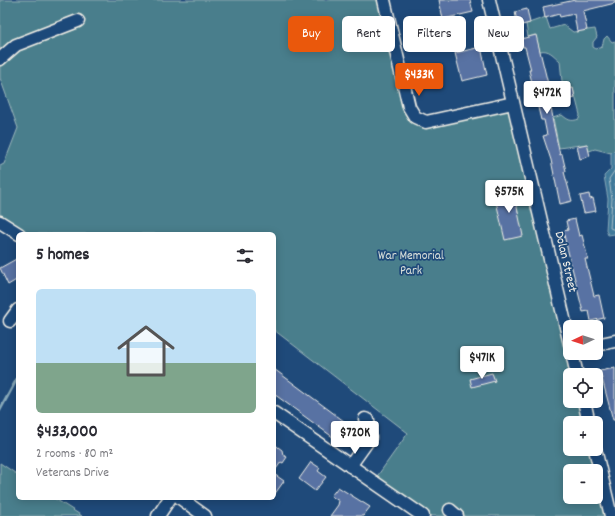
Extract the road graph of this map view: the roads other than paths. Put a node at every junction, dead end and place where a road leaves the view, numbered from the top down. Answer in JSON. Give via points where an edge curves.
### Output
{"nodes":[{"id":1,"x":384,"y":0,"type":"edge"},
{"id":2,"x":489,"y":0,"type":"edge"},
{"id":3,"x":78,"y":21,"type":"dead end"},
{"id":4,"x":0,"y":59,"type":"edge"},
{"id":5,"x":513,"y":103,"type":"junction"},
{"id":6,"x":0,"y":222,"type":"edge"},
{"id":7,"x":16,"y":232,"type":"edge"},
{"id":8,"x":16,"y":313,"type":"edge"},
{"id":9,"x":564,"y":320,"type":"edge"},
{"id":10,"x":10,"y":321,"type":"dead end"},
{"id":11,"x":615,"y":341,"type":"edge"},
{"id":12,"x":603,"y":344,"type":"edge"},
{"id":13,"x":276,"y":414,"type":"edge"},
{"id":14,"x":365,"y":418,"type":"dead end"},
{"id":15,"x":597,"y":456,"type":"edge"},
{"id":16,"x":350,"y":466,"type":"junction"},
{"id":17,"x":169,"y":500,"type":"edge"},
{"id":18,"x":183,"y":500,"type":"edge"},
{"id":19,"x":158,"y":516,"type":"edge"},
{"id":20,"x":205,"y":516,"type":"edge"},
{"id":21,"x":423,"y":516,"type":"edge"},
{"id":22,"x":611,"y":516,"type":"edge"}],
"edges":[{"from":1,"to":5,"type":"street","via":[[409,106],[415,117],[426,122]]},
{"from":2,"to":5,"type":"street","name":"Dolan Street"},
{"from":3,"to":4,"type":"street","via":[[16,45]]},
{"from":5,"to":9,"type":"street","name":"Dolan Street"},
{"from":6,"to":7,"type":"street"},
{"from":8,"to":10,"type":"street"},
{"from":11,"to":12,"type":"street"},
{"from":13,"to":16,"type":"street"},
{"from":14,"to":16,"type":"street","via":[[368,420],[370,438]]},
{"from":15,"to":22,"type":"street"},
{"from":16,"to":21,"type":"street"},
{"from":17,"to":19,"type":"street"},
{"from":18,"to":20,"type":"street"}]}
